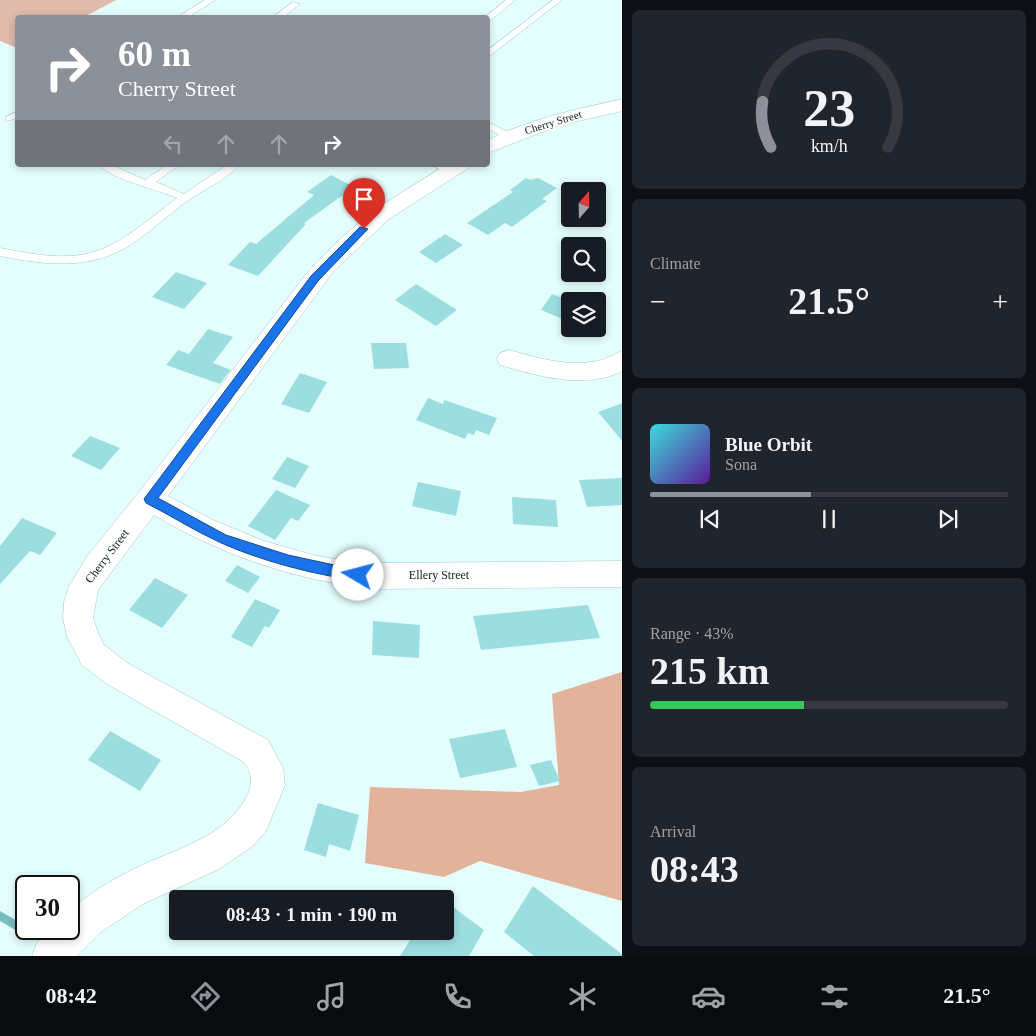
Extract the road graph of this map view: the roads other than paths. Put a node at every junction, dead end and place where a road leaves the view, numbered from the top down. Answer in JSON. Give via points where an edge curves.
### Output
{"nodes":[{"id":1,"x":212,"y":0,"type":"edge"},
{"id":2,"x":511,"y":0,"type":"edge"},
{"id":3,"x":558,"y":0,"type":"edge"},
{"id":4,"x":296,"y":4,"type":"dead end"},
{"id":5,"x":185,"y":15,"type":"edge"},
{"id":6,"x":280,"y":15,"type":"edge"},
{"id":7,"x":490,"y":16,"type":"edge"},
{"id":8,"x":490,"y":52,"type":"edge"},
{"id":9,"x":622,"y":105,"type":"edge"},
{"id":10,"x":15,"y":116,"type":"edge"},
{"id":11,"x":15,"y":122,"type":"edge"},
{"id":12,"x":490,"y":126,"type":"edge"},
{"id":13,"x":509,"y":136,"type":"junction"},
{"id":14,"x":490,"y":146,"type":"edge"},
{"id":15,"x":108,"y":167,"type":"edge"},
{"id":16,"x":171,"y":167,"type":"edge"},
{"id":17,"x":231,"y":167,"type":"edge"},
{"id":18,"x":448,"y":167,"type":"edge"},
{"id":19,"x":147,"y":183,"type":"junction"},
{"id":20,"x":185,"y":198,"type":"junction"},
{"id":21,"x":0,"y":252,"type":"edge"},
{"id":22,"x":510,"y":359,"type":"dead end"},
{"id":23,"x":622,"y":360,"type":"edge"},
{"id":24,"x":150,"y":499,"type":"junction"},
{"id":25,"x":622,"y":574,"type":"edge"},
{"id":26,"x":51,"y":956,"type":"edge"}],
"edges":[{"from":1,"to":5,"type":"lane"},
{"from":2,"to":7,"type":"lane"},
{"from":3,"to":8,"type":"lane"},
{"from":4,"to":6,"type":"lane"},
{"from":9,"to":13,"type":"street","name":"Cherry Street","via":[[585,112]]},
{"from":10,"to":11,"type":"lane","via":[[9,119]]},
{"from":12,"to":13,"type":"lane"},
{"from":13,"to":14,"type":"street","name":"Cherry Street"},
{"from":15,"to":19,"type":"lane"},
{"from":16,"to":19,"type":"lane"},
{"from":17,"to":20,"type":"lane"},
{"from":18,"to":24,"type":"street","name":"Cherry Street","via":[[373,220],[336,254]]},
{"from":19,"to":20,"type":"lane"},
{"from":20,"to":21,"type":"lane","via":[[135,236],[92,258],[55,260]]},
{"from":22,"to":23,"type":"street","via":[[557,372],[613,367]]},
{"from":24,"to":25,"type":"street","name":"Ellery Street","via":[[222,538],[339,573],[377,576]]},
{"from":24,"to":26,"type":"street","name":"Cherry Street","via":[[84,586],[78,602],[83,637],[93,655],[118,674],[256,752],[268,765],[268,790],[260,811],[242,832],[208,857],[132,890],[84,922]]}]}
